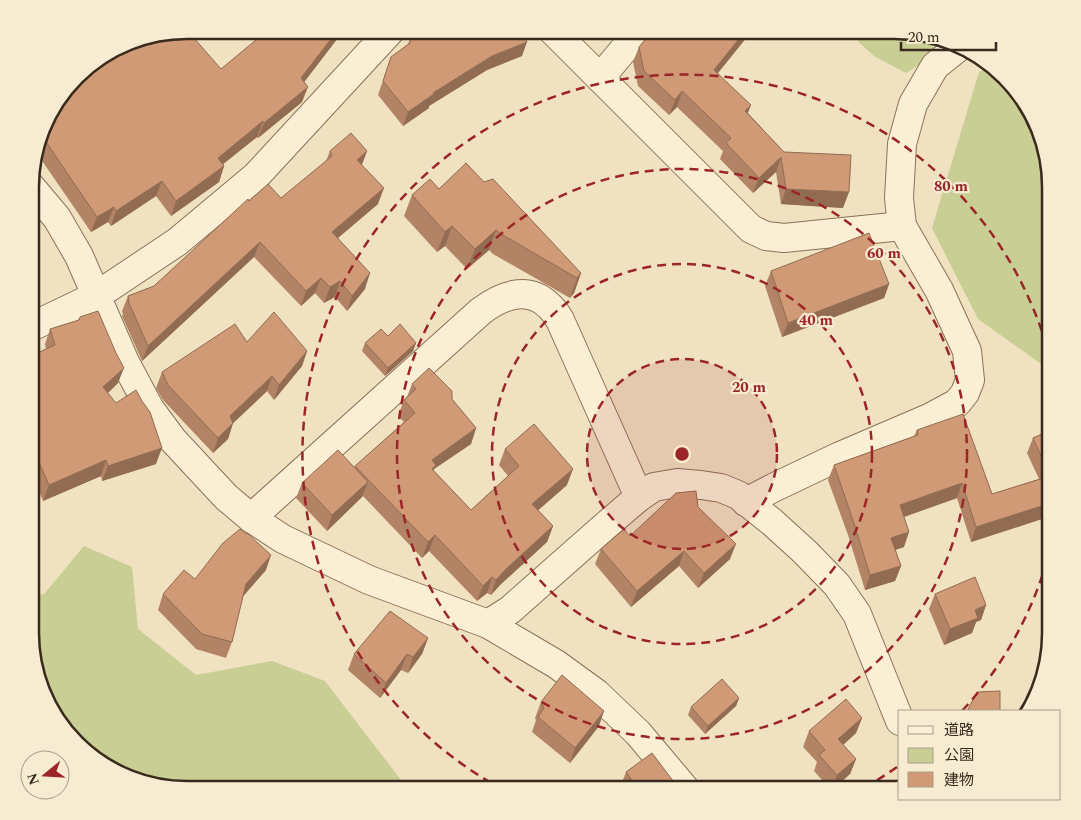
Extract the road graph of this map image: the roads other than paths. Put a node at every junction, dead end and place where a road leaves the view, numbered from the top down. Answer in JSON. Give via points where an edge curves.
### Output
{"nodes":[{"id":1,"x":384,"y":39,"type":"edge"},
{"id":2,"x":561,"y":39,"type":"edge"},
{"id":3,"x":632,"y":39,"type":"edge"},
{"id":4,"x":953,"y":51,"type":"edge"},
{"id":5,"x":600,"y":78,"type":"junction"},
{"id":6,"x":39,"y":196,"type":"edge"},
{"id":7,"x":902,"y":226,"type":"junction"},
{"id":8,"x":96,"y":296,"type":"junction"},
{"id":9,"x":39,"y":323,"type":"edge"},
{"id":10,"x":639,"y":497,"type":"junction"},
{"id":11,"x":746,"y":502,"type":"junction"},
{"id":12,"x":251,"y":518,"type":"junction"},
{"id":13,"x":488,"y":624,"type":"junction"},
{"id":14,"x":898,"y":716,"type":"edge"},
{"id":15,"x":678,"y":781,"type":"edge"}],
"edges":[{"from":1,"to":8,"type":"street","via":[[256,176],[177,242]]},
{"from":2,"to":5,"type":"street"},
{"from":3,"to":5,"type":"street"},
{"from":4,"to":7,"type":"street","via":[[935,66],[913,104],[902,144],[899,198]]},
{"from":5,"to":7,"type":"street","via":[[751,229],[766,236],[784,238]]},
{"from":6,"to":8,"type":"street","via":[[57,218],[79,256]]},
{"from":7,"to":11,"type":"street","via":[[939,290],[967,351],[970,380],[965,393],[957,403],[931,418],[840,456]]},
{"from":8,"to":9,"type":"street"},
{"from":8,"to":12,"type":"street","via":[[150,409],[197,466]]},
{"from":10,"to":11,"type":"street","via":[[654,487],[678,483],[722,488]]},
{"from":10,"to":12,"type":"street","via":[[560,320],[548,304],[532,295],[516,294],[493,302],[481,311]]},
{"from":10,"to":13,"type":"street","via":[[510,610]]},
{"from":11,"to":14,"type":"street","via":[[806,552],[837,585],[857,614]]},
{"from":12,"to":13,"type":"street","via":[[283,539],[369,580]]},
{"from":13,"to":15,"type":"street","via":[[556,664],[596,693],[638,733]]}]}
